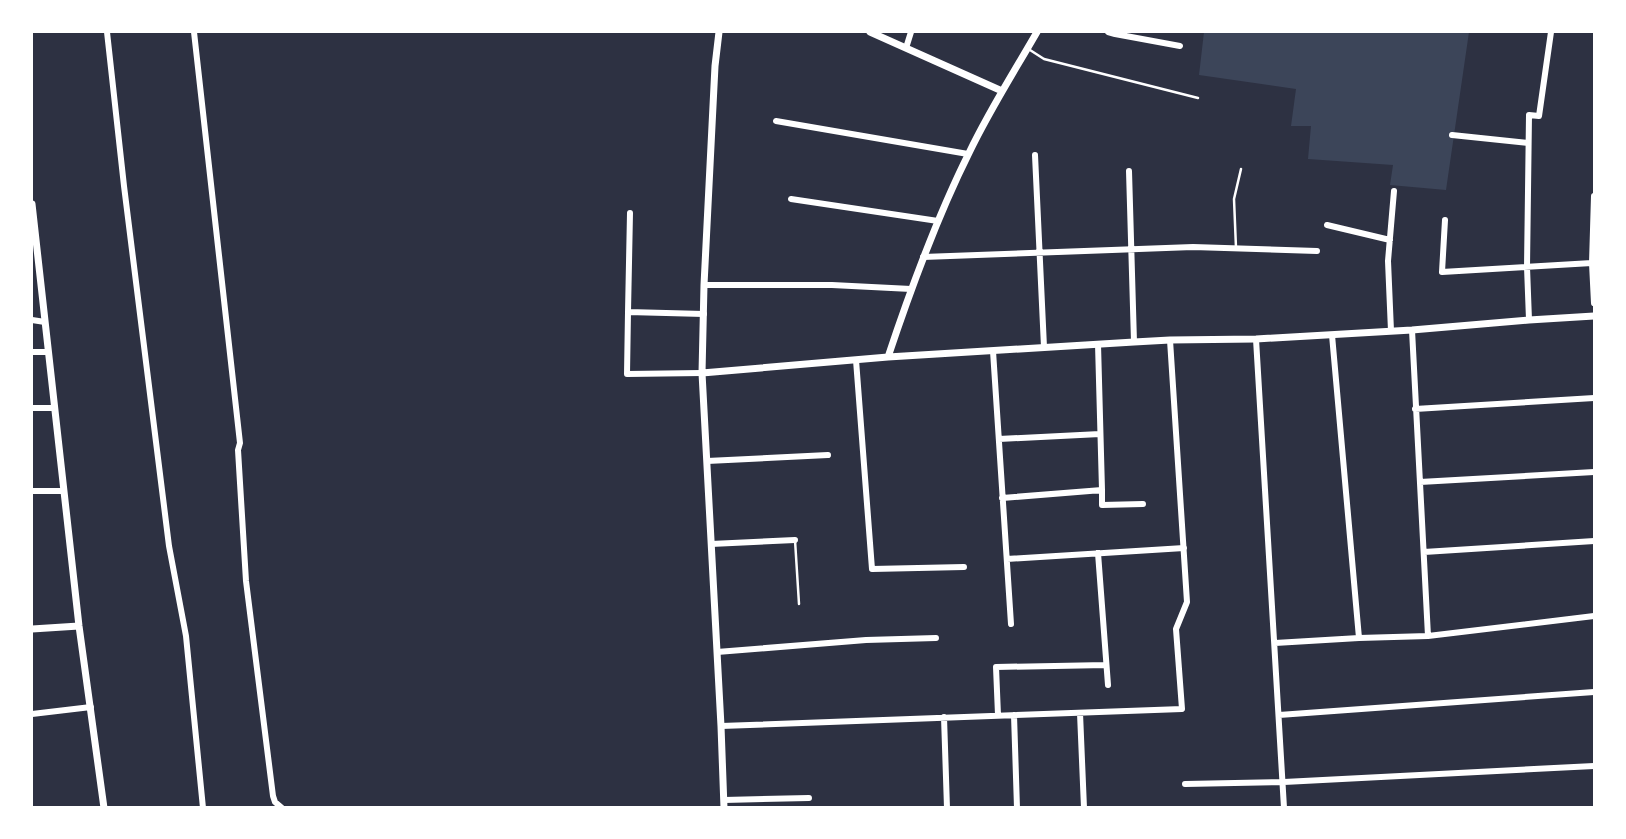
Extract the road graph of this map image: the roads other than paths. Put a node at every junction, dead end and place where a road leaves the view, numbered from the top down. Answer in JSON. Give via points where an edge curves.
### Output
{"nodes":[{"id":1,"x":107,"y":32,"type":"edge"},
{"id":2,"x":194,"y":32,"type":"edge"},
{"id":3,"x":719,"y":32,"type":"edge"},
{"id":4,"x":870,"y":32,"type":"edge"},
{"id":5,"x":911,"y":32,"type":"edge"},
{"id":6,"x":1037,"y":32,"type":"edge"},
{"id":7,"x":1108,"y":32,"type":"edge"},
{"id":8,"x":1551,"y":32,"type":"edge"},
{"id":9,"x":1180,"y":46,"type":"dead end"},
{"id":10,"x":906,"y":48,"type":"junction"},
{"id":11,"x":1027,"y":48,"type":"junction"},
{"id":12,"x":1002,"y":91,"type":"junction"},
{"id":13,"x":1198,"y":98,"type":"dead end"},
{"id":14,"x":776,"y":121,"type":"dead end"},
{"id":15,"x":1452,"y":135,"type":"dead end"},
{"id":16,"x":1528,"y":143,"type":"junction"},
{"id":17,"x":968,"y":154,"type":"junction"},
{"id":18,"x":1035,"y":155,"type":"dead end"},
{"id":19,"x":1241,"y":169,"type":"dead end"},
{"id":20,"x":1129,"y":171,"type":"dead end"},
{"id":21,"x":1394,"y":191,"type":"dead end"},
{"id":22,"x":1594,"y":196,"type":"edge"},
{"id":23,"x":791,"y":199,"type":"dead end"},
{"id":24,"x":32,"y":204,"type":"edge"},
{"id":25,"x":32,"y":209,"type":"edge"},
{"id":26,"x":630,"y":213,"type":"dead end"},
{"id":27,"x":1445,"y":220,"type":"dead end"},
{"id":28,"x":939,"y":221,"type":"junction"},
{"id":29,"x":1327,"y":225,"type":"dead end"},
{"id":30,"x":1390,"y":240,"type":"junction"},
{"id":31,"x":1236,"y":248,"type":"junction"},
{"id":32,"x":1131,"y":250,"type":"junction"},
{"id":33,"x":1317,"y":250,"type":"dead end"},
{"id":34,"x":1040,"y":254,"type":"junction"},
{"id":35,"x":923,"y":257,"type":"junction"},
{"id":36,"x":1592,"y":263,"type":"junction"},
{"id":37,"x":1527,"y":267,"type":"junction"},
{"id":38,"x":35,"y":269,"type":"edge"},
{"id":39,"x":704,"y":285,"type":"junction"},
{"id":40,"x":911,"y":289,"type":"junction"},
{"id":41,"x":1594,"y":303,"type":"edge"},
{"id":42,"x":628,"y":312,"type":"junction"},
{"id":43,"x":704,"y":314,"type":"junction"},
{"id":44,"x":1594,"y":316,"type":"edge"},
{"id":45,"x":32,"y":320,"type":"edge"},
{"id":46,"x":1529,"y":320,"type":"junction"},
{"id":47,"x":45,"y":322,"type":"junction"},
{"id":48,"x":1412,"y":330,"type":"junction"},
{"id":49,"x":1391,"y":331,"type":"junction"},
{"id":50,"x":1332,"y":335,"type":"junction"},
{"id":51,"x":1256,"y":339,"type":"junction"},
{"id":52,"x":1170,"y":340,"type":"junction"},
{"id":53,"x":1134,"y":342,"type":"junction"},
{"id":54,"x":1098,"y":344,"type":"junction"},
{"id":55,"x":1044,"y":347,"type":"junction"},
{"id":56,"x":993,"y":351,"type":"junction"},
{"id":57,"x":32,"y":352,"type":"edge"},
{"id":58,"x":48,"y":352,"type":"junction"},
{"id":59,"x":888,"y":358,"type":"junction"},
{"id":60,"x":856,"y":360,"type":"junction"},
{"id":61,"x":702,"y":373,"type":"junction"},
{"id":62,"x":1594,"y":398,"type":"edge"},
{"id":63,"x":32,"y":408,"type":"edge"},
{"id":64,"x":55,"y":408,"type":"junction"},
{"id":65,"x":1415,"y":409,"type":"junction"},
{"id":66,"x":1100,"y":434,"type":"junction"},
{"id":67,"x":999,"y":439,"type":"junction"},
{"id":68,"x":828,"y":455,"type":"dead end"},
{"id":69,"x":707,"y":461,"type":"junction"},
{"id":70,"x":1594,"y":472,"type":"edge"},
{"id":71,"x":1420,"y":482,"type":"junction"},
{"id":72,"x":1102,"y":490,"type":"junction"},
{"id":73,"x":32,"y":491,"type":"edge"},
{"id":74,"x":64,"y":491,"type":"junction"},
{"id":75,"x":1002,"y":498,"type":"junction"},
{"id":76,"x":1143,"y":504,"type":"dead end"},
{"id":77,"x":795,"y":540,"type":"joint"},
{"id":78,"x":1594,"y":541,"type":"edge"},
{"id":79,"x":711,"y":544,"type":"junction"},
{"id":80,"x":1184,"y":548,"type":"junction"},
{"id":81,"x":1424,"y":552,"type":"junction"},
{"id":82,"x":1098,"y":553,"type":"junction"},
{"id":83,"x":1007,"y":559,"type":"junction"},
{"id":84,"x":964,"y":568,"type":"dead end"},
{"id":85,"x":799,"y":604,"type":"dead end"},
{"id":86,"x":1594,"y":616,"type":"edge"},
{"id":87,"x":1011,"y":624,"type":"dead end"},
{"id":88,"x":79,"y":626,"type":"junction"},
{"id":89,"x":32,"y":629,"type":"edge"},
{"id":90,"x":1428,"y":636,"type":"junction"},
{"id":91,"x":936,"y":638,"type":"dead end"},
{"id":92,"x":1359,"y":638,"type":"junction"},
{"id":93,"x":1275,"y":643,"type":"junction"},
{"id":94,"x":717,"y":652,"type":"junction"},
{"id":95,"x":1106,"y":665,"type":"junction"},
{"id":96,"x":1108,"y":685,"type":"dead end"},
{"id":97,"x":1594,"y":692,"type":"edge"},
{"id":98,"x":91,"y":707,"type":"junction"},
{"id":99,"x":1080,"y":713,"type":"junction"},
{"id":100,"x":32,"y":714,"type":"edge"},
{"id":101,"x":998,"y":715,"type":"junction"},
{"id":102,"x":1014,"y":715,"type":"junction"},
{"id":103,"x":1279,"y":715,"type":"junction"},
{"id":104,"x":944,"y":717,"type":"junction"},
{"id":105,"x":722,"y":726,"type":"junction"},
{"id":106,"x":1594,"y":766,"type":"edge"},
{"id":107,"x":1284,"y":782,"type":"junction"},
{"id":108,"x":1185,"y":785,"type":"dead end"},
{"id":109,"x":809,"y":798,"type":"dead end"},
{"id":110,"x":724,"y":804,"type":"edge"},
{"id":111,"x":104,"y":807,"type":"edge"},
{"id":112,"x":203,"y":807,"type":"edge"},
{"id":113,"x":282,"y":807,"type":"edge"},
{"id":114,"x":947,"y":807,"type":"edge"},
{"id":115,"x":1017,"y":807,"type":"edge"},
{"id":116,"x":1084,"y":807,"type":"edge"},
{"id":117,"x":1284,"y":807,"type":"edge"}],
"edges":[{"from":1,"to":112,"type":"street","via":[[169,547],[186,636]]},
{"from":2,"to":113,"type":"street","via":[[240,443],[246,581],[273,796]]},
{"from":3,"to":39,"type":"street"},
{"from":4,"to":10,"type":"street"},
{"from":5,"to":10,"type":"street"},
{"from":6,"to":11,"type":"street"},
{"from":7,"to":9,"type":"street"},
{"from":8,"to":16,"type":"street","via":[[1539,116],[1529,115]]},
{"from":10,"to":12,"type":"street"},
{"from":11,"to":12,"type":"street"},
{"from":11,"to":13,"type":"lane","via":[[1044,59]]},
{"from":12,"to":17,"type":"street"},
{"from":14,"to":17,"type":"street"},
{"from":15,"to":16,"type":"street"},
{"from":16,"to":37,"type":"street"},
{"from":17,"to":28,"type":"street"},
{"from":18,"to":34,"type":"street"},
{"from":19,"to":31,"type":"lane","via":[[1234,199]]},
{"from":20,"to":32,"type":"street"},
{"from":21,"to":30,"type":"street"},
{"from":22,"to":36,"type":"street"},
{"from":23,"to":28,"type":"street"},
{"from":24,"to":25,"type":"street"},
{"from":25,"to":38,"type":"street"},
{"from":26,"to":42,"type":"street"},
{"from":27,"to":37,"type":"street","via":[[1442,272]]},
{"from":28,"to":35,"type":"street"},
{"from":29,"to":30,"type":"street"},
{"from":30,"to":49,"type":"street"},
{"from":31,"to":32,"type":"street"},
{"from":31,"to":33,"type":"street"},
{"from":32,"to":34,"type":"street"},
{"from":32,"to":53,"type":"street"},
{"from":34,"to":35,"type":"street"},
{"from":34,"to":55,"type":"street"},
{"from":35,"to":40,"type":"street"},
{"from":36,"to":37,"type":"street"},
{"from":36,"to":41,"type":"street"},
{"from":37,"to":46,"type":"street"},
{"from":38,"to":47,"type":"street"},
{"from":39,"to":40,"type":"street"},
{"from":39,"to":43,"type":"street"},
{"from":40,"to":59,"type":"street"},
{"from":42,"to":43,"type":"street"},
{"from":42,"to":61,"type":"street","via":[[627,374]]},
{"from":43,"to":61,"type":"street"},
{"from":44,"to":46,"type":"street"},
{"from":45,"to":47,"type":"street"},
{"from":46,"to":48,"type":"street"},
{"from":47,"to":58,"type":"street"},
{"from":48,"to":49,"type":"street"},
{"from":48,"to":65,"type":"street"},
{"from":49,"to":50,"type":"street"},
{"from":50,"to":51,"type":"street"},
{"from":50,"to":92,"type":"street"},
{"from":51,"to":52,"type":"street"},
{"from":51,"to":93,"type":"street"},
{"from":52,"to":53,"type":"street"},
{"from":52,"to":80,"type":"street"},
{"from":53,"to":54,"type":"street"},
{"from":54,"to":55,"type":"street"},
{"from":54,"to":66,"type":"street"},
{"from":55,"to":56,"type":"street"},
{"from":56,"to":59,"type":"street"},
{"from":56,"to":67,"type":"street"},
{"from":57,"to":58,"type":"street"},
{"from":58,"to":64,"type":"street"},
{"from":59,"to":60,"type":"street"},
{"from":60,"to":61,"type":"street"},
{"from":60,"to":84,"type":"street","via":[[873,569]]},
{"from":61,"to":69,"type":"street"},
{"from":62,"to":65,"type":"street"},
{"from":63,"to":64,"type":"street"},
{"from":64,"to":74,"type":"street"},
{"from":65,"to":71,"type":"street"},
{"from":66,"to":67,"type":"street"},
{"from":66,"to":72,"type":"street"},
{"from":67,"to":75,"type":"street"},
{"from":68,"to":69,"type":"street"},
{"from":69,"to":79,"type":"street"},
{"from":70,"to":71,"type":"street"},
{"from":71,"to":81,"type":"street"},
{"from":72,"to":75,"type":"street"},
{"from":72,"to":76,"type":"street","via":[[1102,505]]},
{"from":73,"to":74,"type":"street"},
{"from":74,"to":88,"type":"street"},
{"from":75,"to":83,"type":"street"},
{"from":77,"to":79,"type":"street"},
{"from":77,"to":85,"type":"lane"},
{"from":78,"to":81,"type":"street"},
{"from":79,"to":94,"type":"street"},
{"from":80,"to":82,"type":"street"},
{"from":80,"to":99,"type":"street","via":[[1187,602],[1176,629],[1182,709]]},
{"from":81,"to":90,"type":"street"},
{"from":82,"to":83,"type":"street"},
{"from":82,"to":95,"type":"street"},
{"from":83,"to":87,"type":"street"},
{"from":86,"to":90,"type":"street"},
{"from":88,"to":89,"type":"street"},
{"from":88,"to":98,"type":"street"},
{"from":90,"to":92,"type":"street"},
{"from":91,"to":94,"type":"street"},
{"from":92,"to":93,"type":"street"},
{"from":93,"to":103,"type":"street"},
{"from":94,"to":105,"type":"street"},
{"from":95,"to":96,"type":"street"},
{"from":95,"to":101,"type":"street","via":[[996,667]]},
{"from":97,"to":103,"type":"street"},
{"from":98,"to":100,"type":"street"},
{"from":98,"to":111,"type":"street"},
{"from":99,"to":102,"type":"street"},
{"from":99,"to":116,"type":"street"},
{"from":101,"to":102,"type":"street"},
{"from":101,"to":104,"type":"street"},
{"from":102,"to":115,"type":"street"},
{"from":103,"to":107,"type":"street"},
{"from":104,"to":105,"type":"street"},
{"from":104,"to":114,"type":"street"},
{"from":105,"to":110,"type":"street"},
{"from":106,"to":107,"type":"street"},
{"from":107,"to":108,"type":"street"},
{"from":107,"to":117,"type":"street"},
{"from":109,"to":110,"type":"street"}]}
